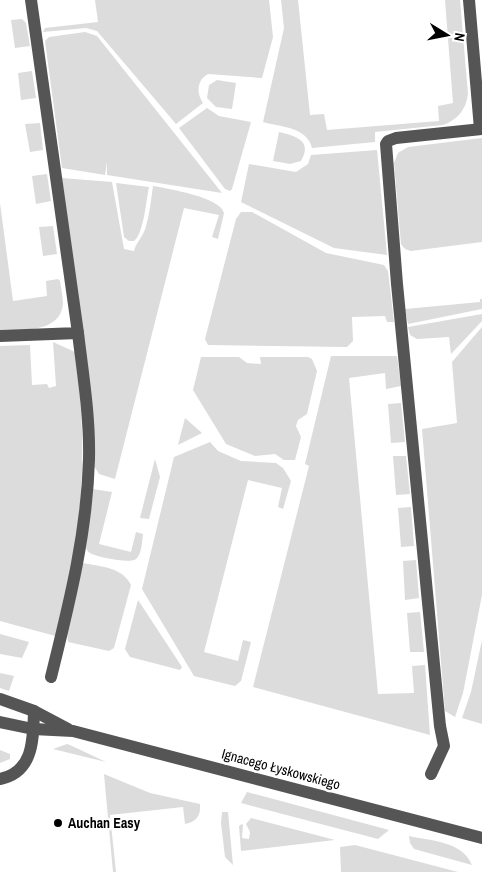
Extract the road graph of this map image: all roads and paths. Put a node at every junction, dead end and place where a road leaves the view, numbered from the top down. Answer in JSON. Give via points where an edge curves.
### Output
{"nodes":[{"id":1,"x":31,"y":0,"type":"edge"},
{"id":2,"x":469,"y":0,"type":"edge"},
{"id":3,"x":481,"y":129,"type":"edge"},
{"id":4,"x":78,"y":333,"type":"junction"},
{"id":5,"x":0,"y":336,"type":"edge"},
{"id":6,"x":51,"y":677,"type":"dead end"},
{"id":7,"x":0,"y":699,"type":"edge"},
{"id":8,"x":34,"y":711,"type":"junction"},
{"id":9,"x":0,"y":722,"type":"edge"},
{"id":10,"x":33,"y":729,"type":"junction"},
{"id":11,"x":73,"y":731,"type":"junction"},
{"id":12,"x":431,"y":774,"type":"dead end"},
{"id":13,"x":0,"y":779,"type":"edge"},
{"id":14,"x":482,"y":838,"type":"edge"}],
"edges":[{"from":1,"to":4,"type":"street"},
{"from":2,"to":3,"type":"street"},
{"from":3,"to":12,"type":"street","via":[[396,138],[386,144],[444,746]]},
{"from":4,"to":5,"type":"street"},
{"from":4,"to":6,"type":"street","via":[[88,424],[87,497],[80,558]]},
{"from":7,"to":8,"type":"street","name":"Ignacego Łyskowskiego"},
{"from":8,"to":10,"type":"street"},
{"from":8,"to":11,"type":"street","name":"Ignacego Łyskowskiego"},
{"from":9,"to":10,"type":"street","name":"Ignacego Łyskowskiego"},
{"from":10,"to":11,"type":"street","name":"Ignacego Łyskowskiego"},
{"from":10,"to":13,"type":"street","via":[[26,764]]},
{"from":11,"to":14,"type":"street","name":"Ignacego Łyskowskiego"}]}
